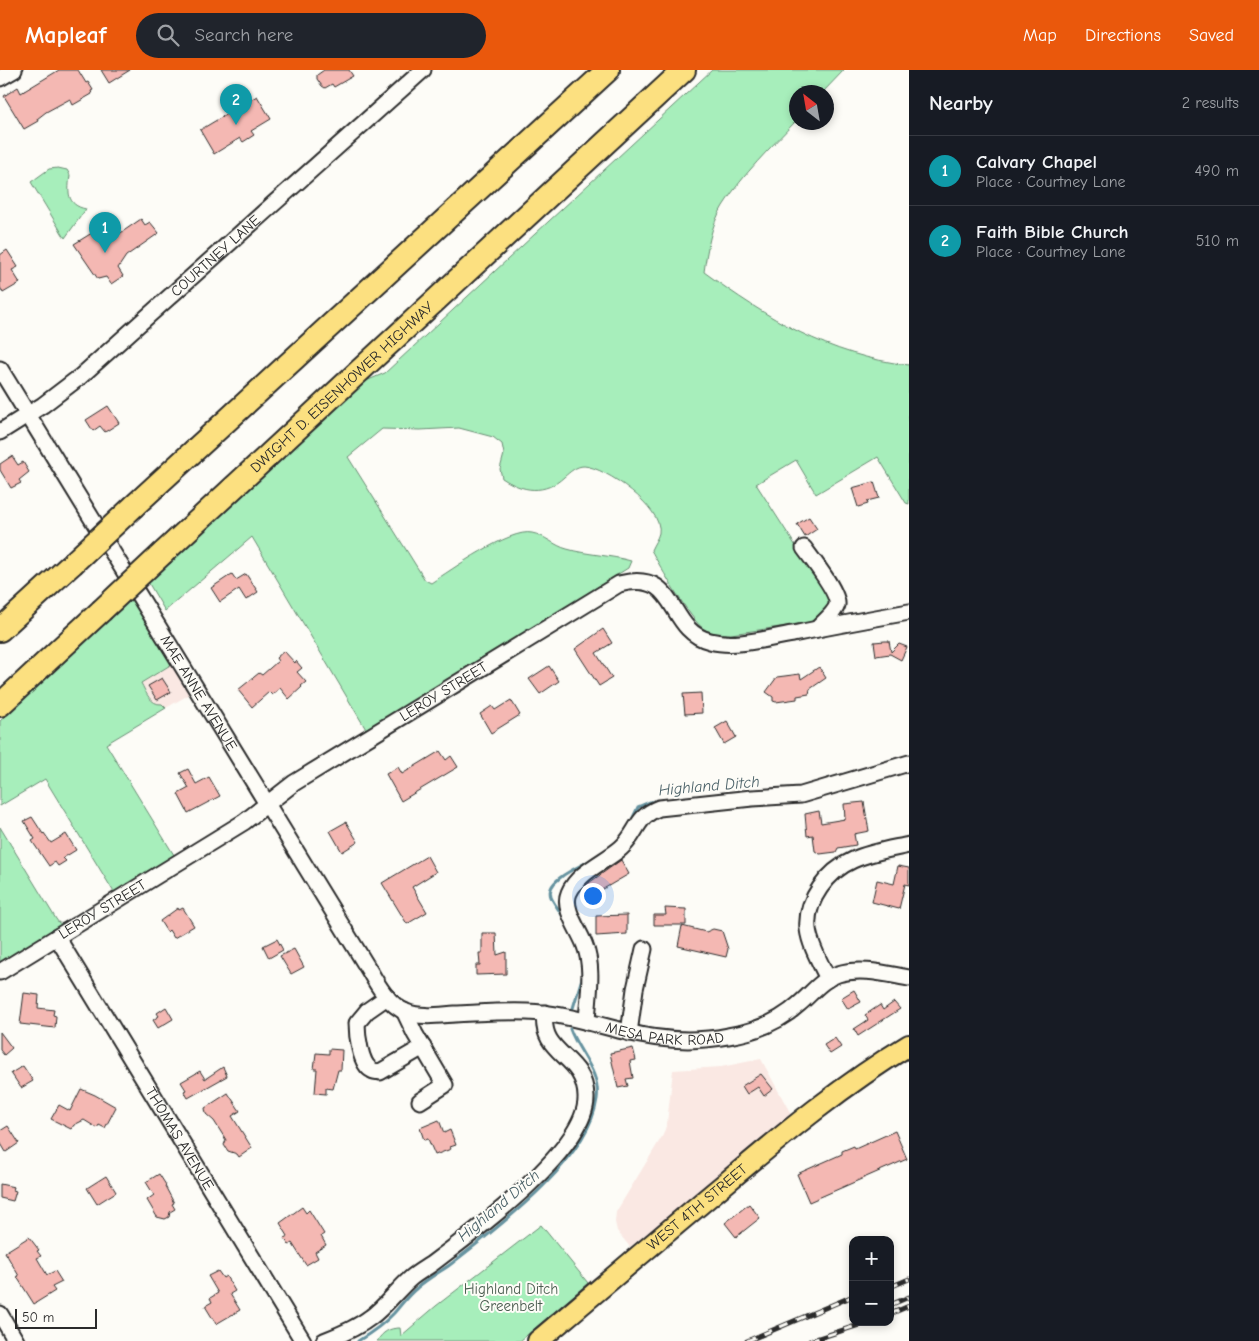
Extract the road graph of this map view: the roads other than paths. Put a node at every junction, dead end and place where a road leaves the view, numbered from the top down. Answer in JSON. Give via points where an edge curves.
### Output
{"nodes":[{"id":1,"x":14,"y":70,"type":"edge"},
{"id":2,"x":423,"y":70,"type":"edge"},
{"id":3,"x":608,"y":70,"type":"edge"},
{"id":4,"x":684,"y":70,"type":"edge"},
{"id":5,"x":0,"y":78,"type":"edge"},
{"id":6,"x":0,"y":369,"type":"edge"},
{"id":7,"x":28,"y":414,"type":"junction"},
{"id":8,"x":0,"y":432,"type":"edge"},
{"id":9,"x":804,"y":548,"type":"dead end"},
{"id":10,"x":909,"y":612,"type":"edge"},
{"id":11,"x":817,"y":629,"type":"junction"},
{"id":12,"x":0,"y":630,"type":"edge"},
{"id":13,"x":0,"y":705,"type":"edge"},
{"id":14,"x":909,"y":763,"type":"edge"},
{"id":15,"x":268,"y":805,"type":"junction"},
{"id":16,"x":909,"y":845,"type":"edge"},
{"id":17,"x":57,"y":937,"type":"junction"},
{"id":18,"x":644,"y":949,"type":"dead end"},
{"id":19,"x":0,"y":972,"type":"edge"},
{"id":20,"x":909,"y":978,"type":"edge"},
{"id":21,"x":828,"y":979,"type":"junction"},
{"id":22,"x":387,"y":996,"type":"junction"},
{"id":23,"x":404,"y":1011,"type":"junction"},
{"id":24,"x":545,"y":1013,"type":"junction"},
{"id":25,"x":587,"y":1022,"type":"junction"},
{"id":26,"x":630,"y":1033,"type":"junction"},
{"id":27,"x":909,"y":1045,"type":"edge"},
{"id":28,"x":423,"y":1047,"type":"junction"},
{"id":29,"x":909,"y":1059,"type":"edge"},
{"id":30,"x":860,"y":1079,"type":"junction"},
{"id":31,"x":420,"y":1101,"type":"dead end"},
{"id":32,"x":0,"y":1314,"type":"edge"},
{"id":33,"x":16,"y":1341,"type":"edge"},
{"id":34,"x":303,"y":1341,"type":"edge"},
{"id":35,"x":324,"y":1341,"type":"edge"},
{"id":36,"x":538,"y":1341,"type":"edge"}],
"edges":[{"from":1,"to":5,"type":"street"},
{"from":2,"to":7,"type":"street","name":"COURTNEY LANE","via":[[88,370]]},
{"from":3,"to":12,"type":"highway","bridge":true},
{"from":4,"to":13,"type":"highway","name":"DWIGHT D. EISENHOWER HIGHWAY","bridge":true},
{"from":6,"to":7,"type":"street","name":"MAE ANNE AVENUE"},
{"from":7,"to":8,"type":"street","name":"COURTNEY LANE"},
{"from":7,"to":15,"type":"street","name":"MAE ANNE AVENUE"},
{"from":9,"to":11,"type":"street","via":[[836,597],[835,609]]},
{"from":10,"to":11,"type":"street","name":"LEROY STREET"},
{"from":11,"to":15,"type":"street","name":"LEROY STREET","via":[[721,644],[699,637],[690,630],[659,588],[651,583],[641,580],[619,584],[294,783]]},
{"from":14,"to":25,"type":"street","via":[[801,795],[659,808],[646,814],[628,841],[578,880],[567,899],[589,962]]},
{"from":15,"to":17,"type":"street","name":"LEROY STREET"},
{"from":15,"to":22,"type":"street","name":"MAE ANNE AVENUE"},
{"from":16,"to":21,"type":"street","via":[[853,860],[825,881],[815,895],[808,913],[808,930]]},
{"from":17,"to":19,"type":"street","name":"LEROY STREET"},
{"from":17,"to":34,"type":"street","name":"THOMAS AVENUE"},
{"from":18,"to":26,"type":"street"},
{"from":20,"to":21,"type":"street","name":"MESA PARK ROAD","via":[[854,971]]},
{"from":21,"to":26,"type":"street","name":"MESA PARK ROAD","via":[[785,1015],[744,1033],[688,1040]]},
{"from":22,"to":23,"type":"street","name":"MAE ANNE AVENUE"},
{"from":22,"to":28,"type":"street","via":[[357,1022],[357,1040],[366,1066],[380,1072]]},
{"from":23,"to":24,"type":"street","name":"MESA PARK ROAD","via":[[428,1015]]},
{"from":23,"to":28,"type":"street"},
{"from":24,"to":25,"type":"street","name":"MESA PARK ROAD"},
{"from":24,"to":35,"type":"street","via":[[546,1034],[580,1073],[586,1097],[574,1132],[564,1147],[538,1175],[472,1233],[413,1277],[372,1317]]},
{"from":25,"to":26,"type":"street","name":"MESA PARK ROAD"},
{"from":27,"to":30,"type":"main road","name":"WEST 4TH STREET","via":[[872,1067]]},
{"from":28,"to":31,"type":"street","via":[[445,1085]]},
{"from":29,"to":30,"type":"main road","name":"WEST 4TH STREET","via":[[877,1076]]},
{"from":30,"to":36,"type":"main road","name":"WEST 4TH STREET","via":[[809,1113]]},
{"from":32,"to":33,"type":"street"}]}
